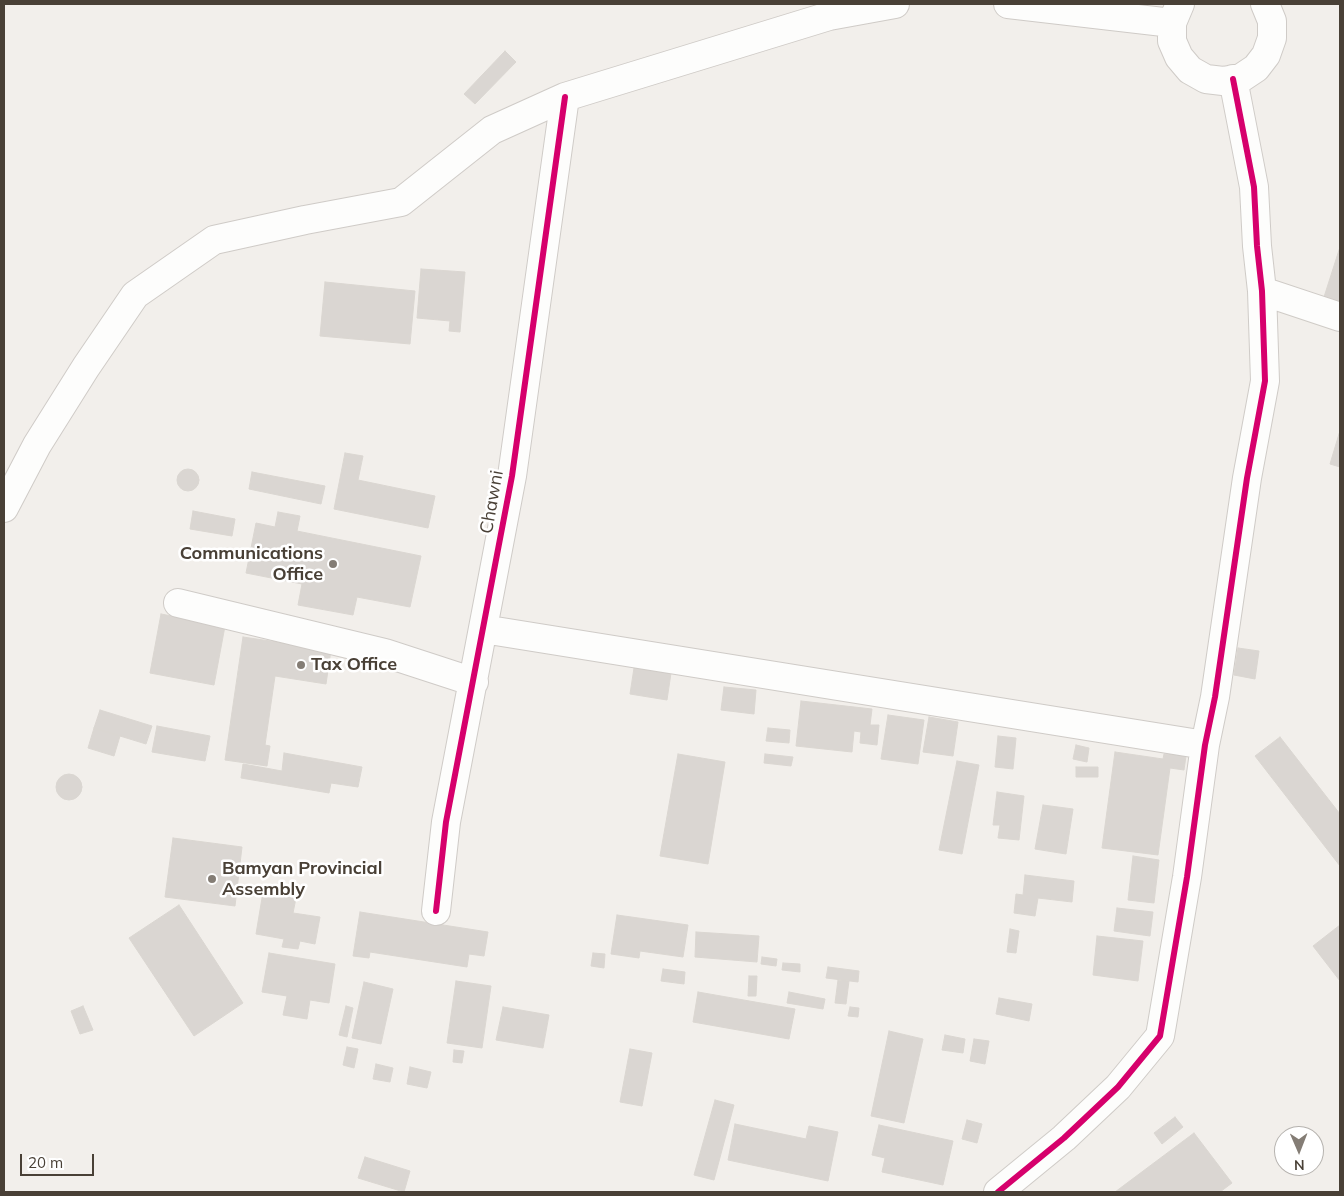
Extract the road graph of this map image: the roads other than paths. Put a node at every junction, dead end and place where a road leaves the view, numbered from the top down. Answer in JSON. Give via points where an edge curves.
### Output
{"nodes":[{"id":1,"x":895,"y":4,"type":"edge"},
{"id":2,"x":1008,"y":4,"type":"edge"},
{"id":3,"x":1265,"y":4,"type":"edge"},
{"id":4,"x":1176,"y":14,"type":"edge"},
{"id":5,"x":1232,"y":79,"type":"junction"},
{"id":6,"x":565,"y":97,"type":"junction"},
{"id":7,"x":1262,"y":291,"type":"junction"},
{"id":8,"x":1340,"y":317,"type":"edge"},
{"id":9,"x":4,"y":508,"type":"edge"},
{"id":10,"x":178,"y":603,"type":"dead end"},
{"id":11,"x":483,"y":629,"type":"junction"},
{"id":12,"x":474,"y":682,"type":"junction"},
{"id":13,"x":1205,"y":745,"type":"junction"},
{"id":14,"x":436,"y":911,"type":"dead end"},
{"id":15,"x":998,"y":1192,"type":"edge"}],
"edges":[{"from":1,"to":6,"type":"street","via":[[829,16]]},
{"from":2,"to":4,"type":"street"},
{"from":3,"to":5,"type":"street","via":[[1272,21],[1272,38],[1266,55],[1256,68],[1241,78]]},
{"from":4,"to":5,"type":"street","via":[[1172,41],[1190,70],[1206,79]]},
{"from":5,"to":7,"type":"street","via":[[1254,187]]},
{"from":6,"to":9,"type":"street","via":[[492,130],[401,202],[214,240],[135,295],[37,445]]},
{"from":6,"to":11,"type":"street","name":"Chawni","via":[[512,476]]},
{"from":7,"to":8,"type":"street"},
{"from":7,"to":13,"type":"street","via":[[1265,381]]},
{"from":10,"to":12,"type":"street","via":[[385,653]]},
{"from":11,"to":12,"type":"street","name":"Chawni"},
{"from":11,"to":13,"type":"street"},
{"from":12,"to":14,"type":"street","name":"Chawni","via":[[446,822]]},
{"from":13,"to":15,"type":"street","via":[[1187,878],[1160,1036],[1118,1087],[1064,1138]]}]}
